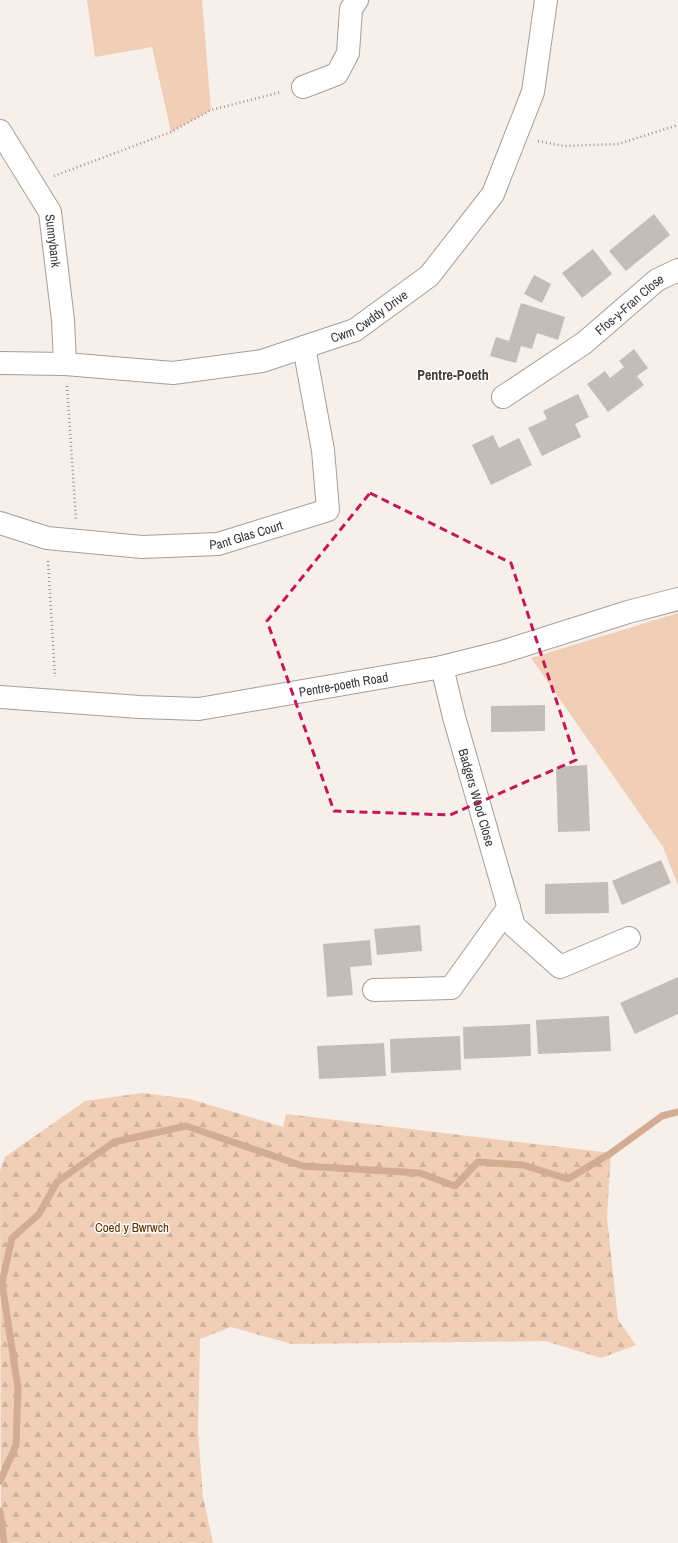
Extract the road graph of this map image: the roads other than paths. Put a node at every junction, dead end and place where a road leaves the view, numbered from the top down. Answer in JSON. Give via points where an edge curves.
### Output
{"nodes":[{"id":1,"x":357,"y":0,"type":"edge"},
{"id":2,"x":546,"y":0,"type":"edge"},
{"id":3,"x":303,"y":87,"type":"road end"},
{"id":4,"x":0,"y":132,"type":"edge"},
{"id":5,"x":678,"y":270,"type":"edge"},
{"id":6,"x":304,"y":347,"type":"junction"},
{"id":7,"x":0,"y":363,"type":"edge"},
{"id":8,"x":65,"y":364,"type":"junction"},
{"id":9,"x":503,"y":397,"type":"dead end"},
{"id":10,"x":0,"y":523,"type":"edge"},
{"id":11,"x":678,"y":599,"type":"edge"},
{"id":12,"x":442,"y":667,"type":"junction"},
{"id":13,"x":0,"y":697,"type":"edge"},
{"id":14,"x":512,"y":917,"type":"junction"},
{"id":15,"x":629,"y":938,"type":"dead end"},
{"id":16,"x":374,"y":990,"type":"dead end"}],
"edges":[{"from":1,"to":3,"type":"street","via":[[351,9],[348,53],[337,74]]},
{"from":2,"to":6,"type":"street","name":"Cwm Cwddy Drive","via":[[533,92],[493,194],[429,276],[355,330]]},
{"from":4,"to":8,"type":"street","name":"Sunnybank","via":[[50,212],[63,320]]},
{"from":5,"to":9,"type":"street","name":"Ffos-y-Fran Close","via":[[657,280],[584,343]]},
{"from":6,"to":8,"type":"street","name":"Cwm Cwddy Drive","via":[[262,361],[173,373]]},
{"from":6,"to":10,"type":"street","name":"Pant Glas Court","via":[[323,450],[328,510],[218,544],[142,547],[78,541],[47,538]]},
{"from":7,"to":8,"type":"street","name":"Cwm Cwddy Drive"},
{"from":11,"to":12,"type":"street","name":"Pentre-poeth Road","via":[[502,652]]},
{"from":12,"to":13,"type":"street","name":"Pentre-poeth Road","via":[[199,708],[140,707]]},
{"from":12,"to":14,"type":"street","name":"Badgers Wood Close"},
{"from":14,"to":15,"type":"street","via":[[560,967]]},
{"from":14,"to":16,"type":"street","via":[[451,988]]}]}
